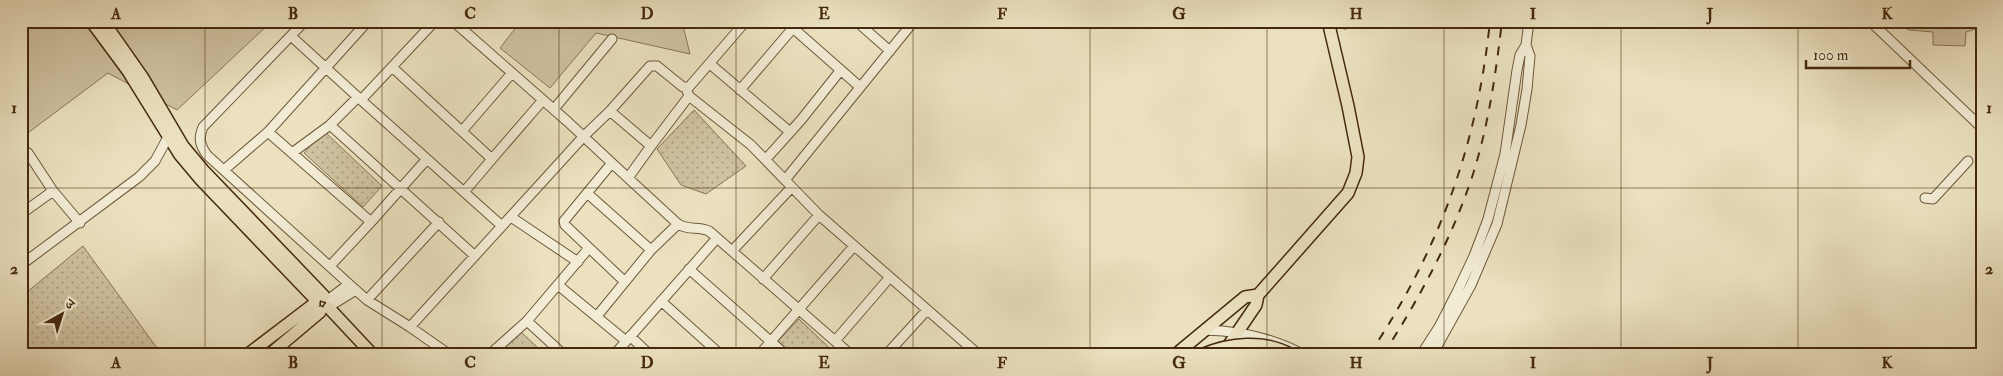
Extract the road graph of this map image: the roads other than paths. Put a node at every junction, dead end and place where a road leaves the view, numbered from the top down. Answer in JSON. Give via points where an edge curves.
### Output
{"nodes":[{"id":1,"x":91,"y":21,"type":"edge"},
{"id":2,"x":102,"y":21,"type":"edge"},
{"id":3,"x":305,"y":21,"type":"edge"},
{"id":4,"x":368,"y":21,"type":"edge"},
{"id":5,"x":435,"y":21,"type":"edge"},
{"id":6,"x":453,"y":21,"type":"edge"},
{"id":7,"x":746,"y":21,"type":"edge"},
{"id":8,"x":784,"y":21,"type":"edge"},
{"id":9,"x":800,"y":21,"type":"edge"},
{"id":10,"x":856,"y":21,"type":"edge"},
{"id":11,"x":913,"y":21,"type":"edge"},
{"id":12,"x":1328,"y":21,"type":"edge"},
{"id":13,"x":1355,"y":21,"type":"edge"},
{"id":14,"x":1529,"y":21,"type":"edge"},
{"id":15,"x":1870,"y":21,"type":"edge"},
{"id":16,"x":1346,"y":24,"type":"dead end"},
{"id":17,"x":793,"y":29,"type":"junction"},
{"id":18,"x":291,"y":36,"type":"junction"},
{"id":19,"x":612,"y":39,"type":"dead end"},
{"id":20,"x":1526,"y":45,"type":"junction"},
{"id":21,"x":890,"y":51,"type":"junction"},
{"id":22,"x":710,"y":64,"type":"junction"},
{"id":23,"x":392,"y":67,"type":"junction"},
{"id":24,"x":327,"y":69,"type":"junction"},
{"id":25,"x":840,"y":71,"type":"junction"},
{"id":26,"x":512,"y":73,"type":"junction"},
{"id":27,"x":860,"y":87,"type":"junction"},
{"id":28,"x":740,"y":90,"type":"junction"},
{"id":29,"x":688,"y":92,"type":"junction"},
{"id":30,"x":359,"y":99,"type":"junction"},
{"id":31,"x":543,"y":100,"type":"junction"},
{"id":32,"x":554,"y":110,"type":"junction"},
{"id":33,"x":610,"y":111,"type":"junction"},
{"id":34,"x":330,"y":124,"type":"junction"},
{"id":35,"x":1982,"y":128,"type":"edge"},
{"id":36,"x":268,"y":132,"type":"junction"},
{"id":37,"x":462,"y":132,"type":"junction"},
{"id":38,"x":790,"y":132,"type":"junction"},
{"id":39,"x":584,"y":136,"type":"junction"},
{"id":40,"x":168,"y":137,"type":"junction"},
{"id":41,"x":651,"y":146,"type":"junction"},
{"id":42,"x":28,"y":153,"type":"dead end"},
{"id":43,"x":292,"y":153,"type":"junction"},
{"id":44,"x":766,"y":158,"type":"junction"},
{"id":45,"x":427,"y":159,"type":"junction"},
{"id":46,"x":492,"y":159,"type":"junction"},
{"id":47,"x":1968,"y":162,"type":"dead end"},
{"id":48,"x":611,"y":164,"type":"junction"},
{"id":49,"x":224,"y":170,"type":"junction"},
{"id":50,"x":628,"y":178,"type":"junction"},
{"id":51,"x":785,"y":180,"type":"junction"},
{"id":52,"x":791,"y":188,"type":"junction"},
{"id":53,"x":401,"y":189,"type":"junction"},
{"id":54,"x":53,"y":191,"type":"junction"},
{"id":55,"x":464,"y":192,"type":"junction"},
{"id":56,"x":587,"y":193,"type":"junction"},
{"id":57,"x":1925,"y":198,"type":"dead end"},
{"id":58,"x":21,"y":214,"type":"edge"},
{"id":59,"x":819,"y":215,"type":"junction"},
{"id":60,"x":510,"y":217,"type":"junction"},
{"id":61,"x":370,"y":222,"type":"junction"},
{"id":62,"x":439,"y":222,"type":"junction"},
{"id":63,"x":80,"y":223,"type":"junction"},
{"id":64,"x":678,"y":224,"type":"junction"},
{"id":65,"x":502,"y":226,"type":"junction"},
{"id":66,"x":717,"y":238,"type":"junction"},
{"id":67,"x":854,"y":246,"type":"junction"},
{"id":68,"x":589,"y":248,"type":"junction"},
{"id":69,"x":651,"y":250,"type":"junction"},
{"id":70,"x":732,"y":251,"type":"junction"},
{"id":71,"x":475,"y":256,"type":"junction"},
{"id":72,"x":578,"y":262,"type":"junction"},
{"id":73,"x":21,"y":265,"type":"edge"},
{"id":74,"x":330,"y":266,"type":"junction"},
{"id":75,"x":689,"y":269,"type":"junction"},
{"id":76,"x":890,"y":278,"type":"junction"},
{"id":77,"x":763,"y":279,"type":"junction"},
{"id":78,"x":624,"y":281,"type":"junction"},
{"id":79,"x":558,"y":285,"type":"junction"},
{"id":80,"x":353,"y":287,"type":"junction"},
{"id":81,"x":1258,"y":295,"type":"junction"},
{"id":82,"x":367,"y":300,"type":"junction"},
{"id":83,"x":661,"y":301,"type":"junction"},
{"id":84,"x":323,"y":303,"type":"junction"},
{"id":85,"x":798,"y":309,"type":"junction"},
{"id":86,"x":927,"y":310,"type":"junction"},
{"id":87,"x":597,"y":316,"type":"junction"},
{"id":88,"x":527,"y":320,"type":"junction"},
{"id":89,"x":410,"y":328,"type":"junction"},
{"id":90,"x":1205,"y":330,"type":"junction"},
{"id":91,"x":1236,"y":332,"type":"junction"},
{"id":92,"x":628,"y":339,"type":"junction"},
{"id":93,"x":770,"y":341,"type":"junction"},
{"id":94,"x":835,"y":341,"type":"junction"},
{"id":95,"x":976,"y":354,"type":"edge"},
{"id":96,"x":247,"y":355,"type":"edge"},
{"id":97,"x":269,"y":355,"type":"edge"},
{"id":98,"x":373,"y":355,"type":"edge"},
{"id":99,"x":450,"y":355,"type":"edge"},
{"id":100,"x":489,"y":355,"type":"edge"},
{"id":101,"x":564,"y":355,"type":"edge"},
{"id":102,"x":614,"y":355,"type":"edge"},
{"id":103,"x":650,"y":355,"type":"edge"},
{"id":104,"x":721,"y":355,"type":"edge"},
{"id":105,"x":759,"y":355,"type":"edge"},
{"id":106,"x":786,"y":355,"type":"edge"},
{"id":107,"x":851,"y":355,"type":"edge"},
{"id":108,"x":886,"y":355,"type":"edge"},
{"id":109,"x":1175,"y":355,"type":"edge"},
{"id":110,"x":1201,"y":355,"type":"edge"},
{"id":111,"x":1222,"y":355,"type":"edge"},
{"id":112,"x":1292,"y":355,"type":"edge"},
{"id":113,"x":1304,"y":355,"type":"edge"},
{"id":114,"x":1421,"y":355,"type":"edge"},
{"id":115,"x":1432,"y":355,"type":"edge"}],
"edges":[{"from":1,"to":40,"type":"main road","via":[[128,71]]},
{"from":2,"to":84,"type":"main road","via":[[143,78],[188,152]]},
{"from":3,"to":18,"type":"street"},
{"from":4,"to":24,"type":"street"},
{"from":5,"to":23,"type":"street"},
{"from":6,"to":26,"type":"street"},
{"from":7,"to":22,"type":"street"},
{"from":8,"to":17,"type":"street"},
{"from":9,"to":17,"type":"street"},
{"from":10,"to":21,"type":"street"},
{"from":11,"to":21,"type":"street"},
{"from":12,"to":81,"type":"main road","via":[[1358,157],[1356,172],[1348,193]]},
{"from":13,"to":16,"type":"street"},
{"from":14,"to":20,"type":"street"},
{"from":15,"to":35,"type":"street"},
{"from":17,"to":25,"type":"street"},
{"from":17,"to":28,"type":"street"},
{"from":18,"to":24,"type":"street"},
{"from":18,"to":49,"type":"street","via":[[203,127],[200,145]]},
{"from":19,"to":32,"type":"street"},
{"from":20,"to":114,"type":"street","via":[[1520,55],[1505,154],[1488,219],[1457,292]]},
{"from":20,"to":115,"type":"street","via":[[1530,56],[1527,89],[1497,224],[1471,285]]},
{"from":21,"to":27,"type":"street"},
{"from":22,"to":28,"type":"street"},
{"from":22,"to":29,"type":"street"},
{"from":23,"to":30,"type":"street"},
{"from":23,"to":37,"type":"street"},
{"from":24,"to":30,"type":"street"},
{"from":24,"to":36,"type":"street"},
{"from":25,"to":27,"type":"street"},
{"from":25,"to":38,"type":"street"},
{"from":26,"to":31,"type":"street"},
{"from":26,"to":37,"type":"street"},
{"from":27,"to":51,"type":"street"},
{"from":28,"to":38,"type":"street"},
{"from":29,"to":33,"type":"street","via":[[657,66],[650,66]]},
{"from":29,"to":41,"type":"street"},
{"from":29,"to":44,"type":"street"},
{"from":30,"to":34,"type":"street"},
{"from":30,"to":45,"type":"street"},
{"from":31,"to":32,"type":"street"},
{"from":31,"to":46,"type":"street"},
{"from":32,"to":39,"type":"street"},
{"from":33,"to":39,"type":"street"},
{"from":33,"to":41,"type":"street"},
{"from":34,"to":43,"type":"street"},
{"from":34,"to":53,"type":"street"},
{"from":36,"to":43,"type":"street"},
{"from":36,"to":49,"type":"street"},
{"from":37,"to":46,"type":"street"},
{"from":38,"to":44,"type":"street"},
{"from":39,"to":48,"type":"street"},
{"from":39,"to":60,"type":"street"},
{"from":40,"to":63,"type":"street","via":[[155,161],[139,177]]},
{"from":40,"to":84,"type":"main road","via":[[201,180]]},
{"from":41,"to":50,"type":"street"},
{"from":42,"to":54,"type":"street"},
{"from":43,"to":61,"type":"street"},
{"from":44,"to":51,"type":"street"},
{"from":45,"to":53,"type":"street"},
{"from":45,"to":55,"type":"street"},
{"from":46,"to":55,"type":"street"},
{"from":47,"to":57,"type":"street","via":[[1934,199]]},
{"from":48,"to":50,"type":"street"},
{"from":48,"to":56,"type":"street"},
{"from":49,"to":74,"type":"street"},
{"from":50,"to":64,"type":"street"},
{"from":51,"to":52,"type":"street"},
{"from":52,"to":59,"type":"street"},
{"from":52,"to":70,"type":"street"},
{"from":53,"to":61,"type":"street"},
{"from":53,"to":62,"type":"street"},
{"from":54,"to":58,"type":"street"},
{"from":54,"to":63,"type":"street"},
{"from":55,"to":65,"type":"street"},
{"from":56,"to":68,"type":"street","via":[[564,221]]},
{"from":56,"to":69,"type":"street"},
{"from":59,"to":67,"type":"street"},
{"from":59,"to":77,"type":"street"},
{"from":60,"to":65,"type":"street"},
{"from":60,"to":72,"type":"street"},
{"from":61,"to":74,"type":"street"},
{"from":62,"to":71,"type":"street"},
{"from":62,"to":82,"type":"street"},
{"from":63,"to":73,"type":"street"},
{"from":64,"to":66,"type":"street","via":[[687,229],[702,228]]},
{"from":64,"to":69,"type":"street"},
{"from":65,"to":71,"type":"street"},
{"from":66,"to":70,"type":"street"},
{"from":66,"to":75,"type":"street"},
{"from":67,"to":76,"type":"street"},
{"from":67,"to":85,"type":"street"},
{"from":68,"to":72,"type":"street"},
{"from":68,"to":78,"type":"street"},
{"from":69,"to":78,"type":"street"},
{"from":70,"to":77,"type":"street"},
{"from":71,"to":89,"type":"street"},
{"from":72,"to":79,"type":"street"},
{"from":74,"to":80,"type":"street"},
{"from":75,"to":83,"type":"street"},
{"from":75,"to":93,"type":"street"},
{"from":76,"to":86,"type":"street"},
{"from":76,"to":94,"type":"street"},
{"from":77,"to":85,"type":"street"},
{"from":78,"to":87,"type":"street"},
{"from":79,"to":87,"type":"street"},
{"from":79,"to":88,"type":"street"},
{"from":80,"to":82,"type":"street"},
{"from":80,"to":84,"type":"street"},
{"from":81,"to":90,"type":"main road","via":[[1245,297]]},
{"from":81,"to":91,"type":"main road","via":[[1256,305]]},
{"from":82,"to":89,"type":"street"},
{"from":83,"to":92,"type":"street"},
{"from":83,"to":104,"type":"street"},
{"from":84,"to":96,"type":"main road"},
{"from":84,"to":97,"type":"main road"},
{"from":84,"to":98,"type":"main road"},
{"from":85,"to":93,"type":"street"},
{"from":85,"to":94,"type":"street"},
{"from":86,"to":95,"type":"street"},
{"from":86,"to":108,"type":"street"},
{"from":87,"to":92,"type":"street"},
{"from":88,"to":100,"type":"street"},
{"from":88,"to":101,"type":"street"},
{"from":89,"to":99,"type":"street"},
{"from":90,"to":91,"type":"street"},
{"from":90,"to":109,"type":"main road"},
{"from":91,"to":111,"type":"main road"},
{"from":91,"to":113,"type":"street","via":[[1282,343]]},
{"from":92,"to":102,"type":"street"},
{"from":92,"to":103,"type":"street"},
{"from":93,"to":105,"type":"street"},
{"from":93,"to":106,"type":"street"},
{"from":94,"to":107,"type":"street"},
{"from":110,"to":112,"type":"main road","bridge":true,"via":[[1238,344],[1268,346]]}]}
